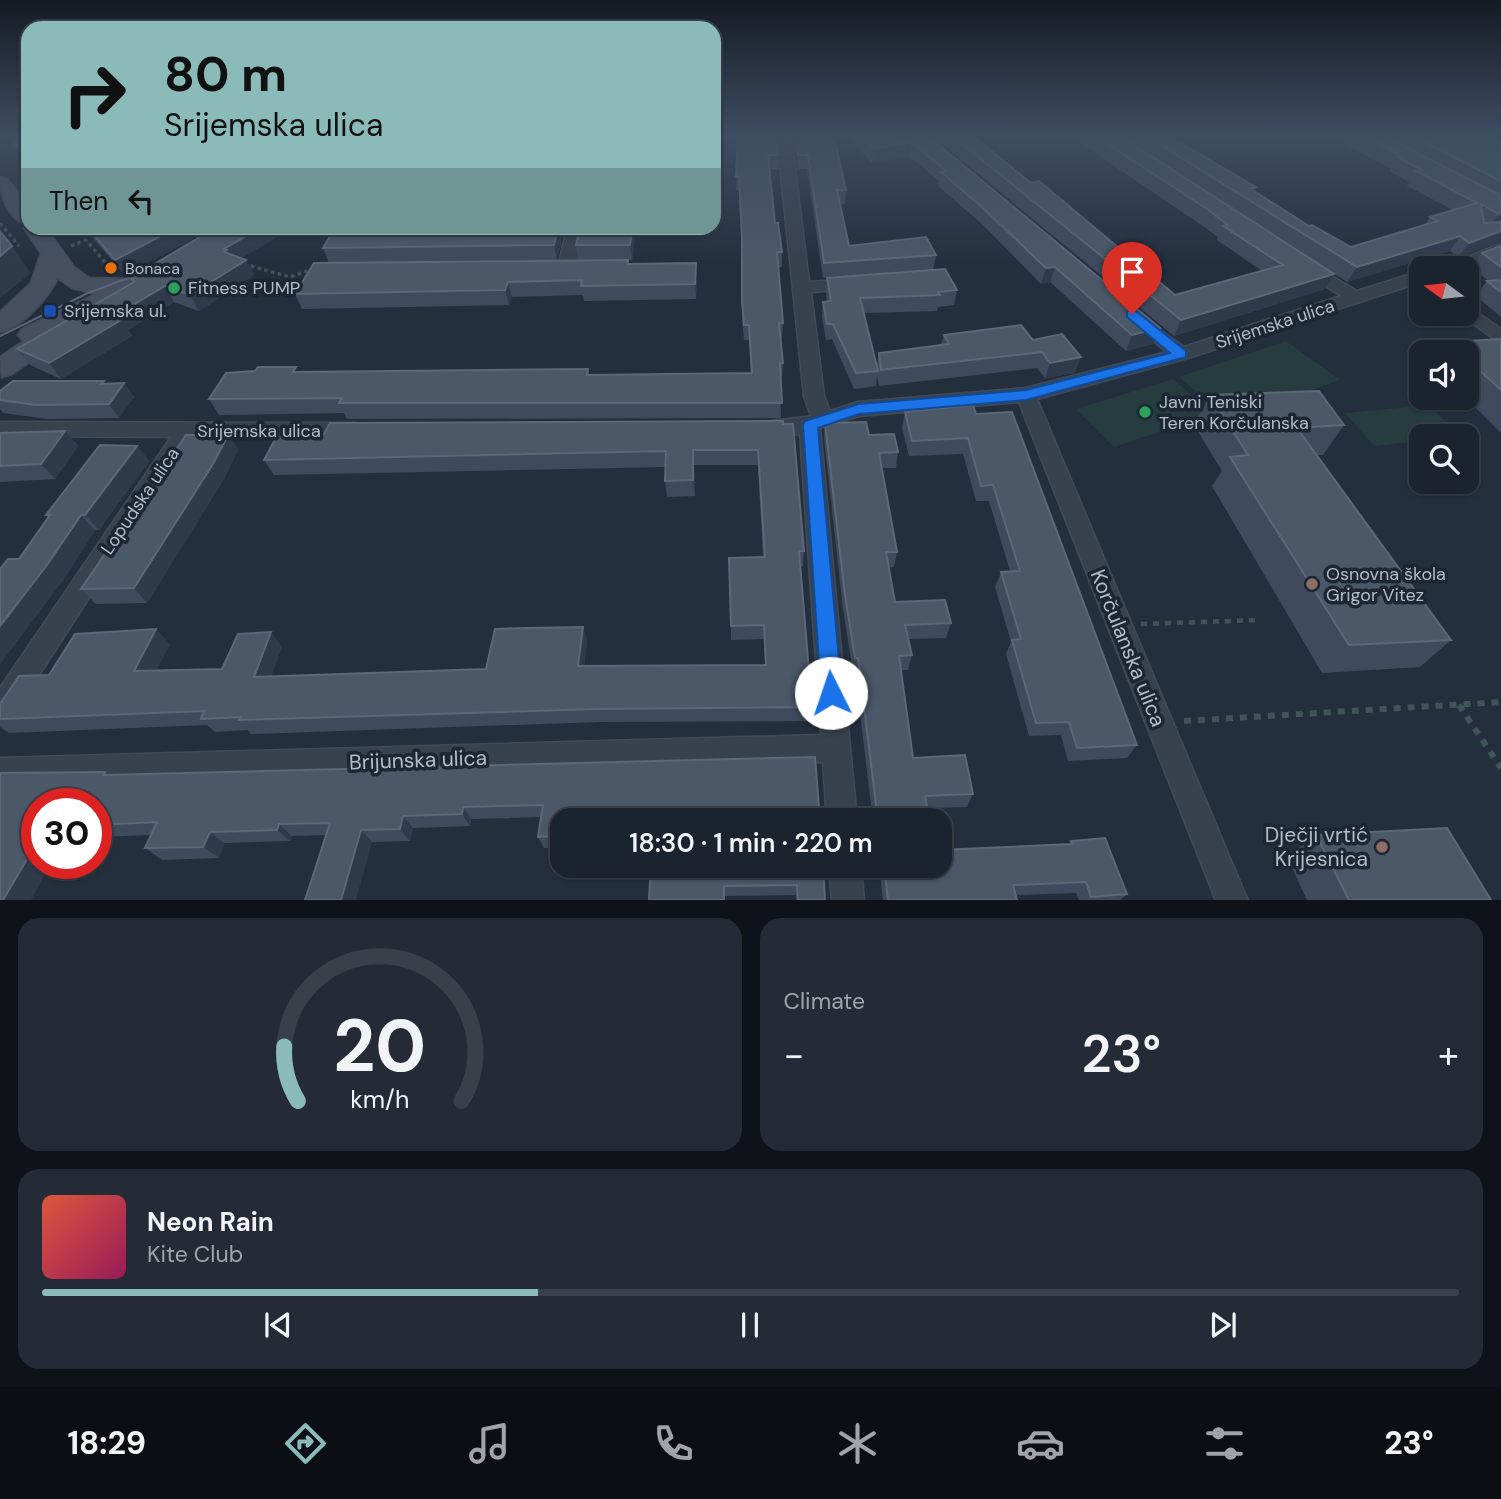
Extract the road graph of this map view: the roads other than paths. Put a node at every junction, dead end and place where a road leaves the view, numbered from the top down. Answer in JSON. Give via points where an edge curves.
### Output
{"nodes":[{"id":1,"x":789,"y":178,"type":"edge"},
{"id":2,"x":0,"y":183,"type":"edge"},
{"id":3,"x":21,"y":209,"type":"edge"},
{"id":4,"x":40,"y":235,"type":"edge"},
{"id":5,"x":573,"y":235,"type":"edge"},
{"id":6,"x":1501,"y":249,"type":"edge"},
{"id":7,"x":52,"y":253,"type":"junction"},
{"id":8,"x":1479,"y":257,"type":"edge"},
{"id":9,"x":1297,"y":260,"type":"edge"},
{"id":10,"x":565,"y":268,"type":"edge"},
{"id":11,"x":1409,"y":280,"type":"edge"},
{"id":12,"x":871,"y":282,"type":"edge"},
{"id":13,"x":802,"y":289,"type":"junction"},
{"id":14,"x":1356,"y":298,"type":"junction"},
{"id":15,"x":1121,"y":305,"type":"edge"},
{"id":16,"x":1479,"y":320,"type":"edge"},
{"id":17,"x":3,"y":325,"type":"edge"},
{"id":18,"x":1501,"y":338,"type":"edge"},
{"id":19,"x":1181,"y":354,"type":"junction"},
{"id":20,"x":1,"y":363,"type":"edge"},
{"id":21,"x":1026,"y":395,"type":"junction"},
{"id":22,"x":817,"y":422,"type":"junction"},
{"id":23,"x":750,"y":428,"type":"edge"},
{"id":24,"x":0,"y":429,"type":"edge"},
{"id":25,"x":379,"y":430,"type":"edge"},
{"id":26,"x":186,"y":431,"type":"junction"},
{"id":27,"x":0,"y":711,"type":"edge"},
{"id":28,"x":836,"y":748,"type":"junction"},
{"id":29,"x":0,"y":772,"type":"edge"},
{"id":30,"x":841,"y":808,"type":"edge"},
{"id":31,"x":846,"y":878,"type":"edge"},
{"id":32,"x":848,"y":900,"type":"edge"},
{"id":33,"x":1232,"y":900,"type":"edge"}],
"edges":[{"from":1,"to":13,"type":"street"},
{"from":2,"to":3,"type":"street"},
{"from":4,"to":7,"type":"street"},
{"from":5,"to":10,"type":"street"},
{"from":6,"to":8,"type":"street"},
{"from":7,"to":17,"type":"street","via":[[45,281]]},
{"from":7,"to":20,"type":"street","via":[[67,274],[84,286],[135,284]]},
{"from":9,"to":14,"type":"street"},
{"from":11,"to":14,"type":"street","name":"Srijemska ulica"},
{"from":12,"to":13,"type":"street"},
{"from":13,"to":22,"type":"street"},
{"from":14,"to":19,"type":"street","name":"Srijemska ulica"},
{"from":15,"to":19,"type":"street"},
{"from":16,"to":18,"type":"street"},
{"from":19,"to":21,"type":"street","name":"Srijemska ulica"},
{"from":21,"to":22,"type":"street","name":"Srijemska ulica","via":[[859,409]]},
{"from":21,"to":33,"type":"street","name":"Korčulanska ulica"},
{"from":22,"to":23,"type":"street","name":"Srijemska ulica"},
{"from":22,"to":28,"type":"street"},
{"from":24,"to":26,"type":"street","name":"Srijemska ulica"},
{"from":25,"to":26,"type":"street","name":"Srijemska ulica"},
{"from":26,"to":27,"type":"street","name":"Lopudska ulica"},
{"from":28,"to":29,"type":"street","name":"Brijunska ulica"},
{"from":28,"to":30,"type":"street"},
{"from":31,"to":32,"type":"street"}]}
